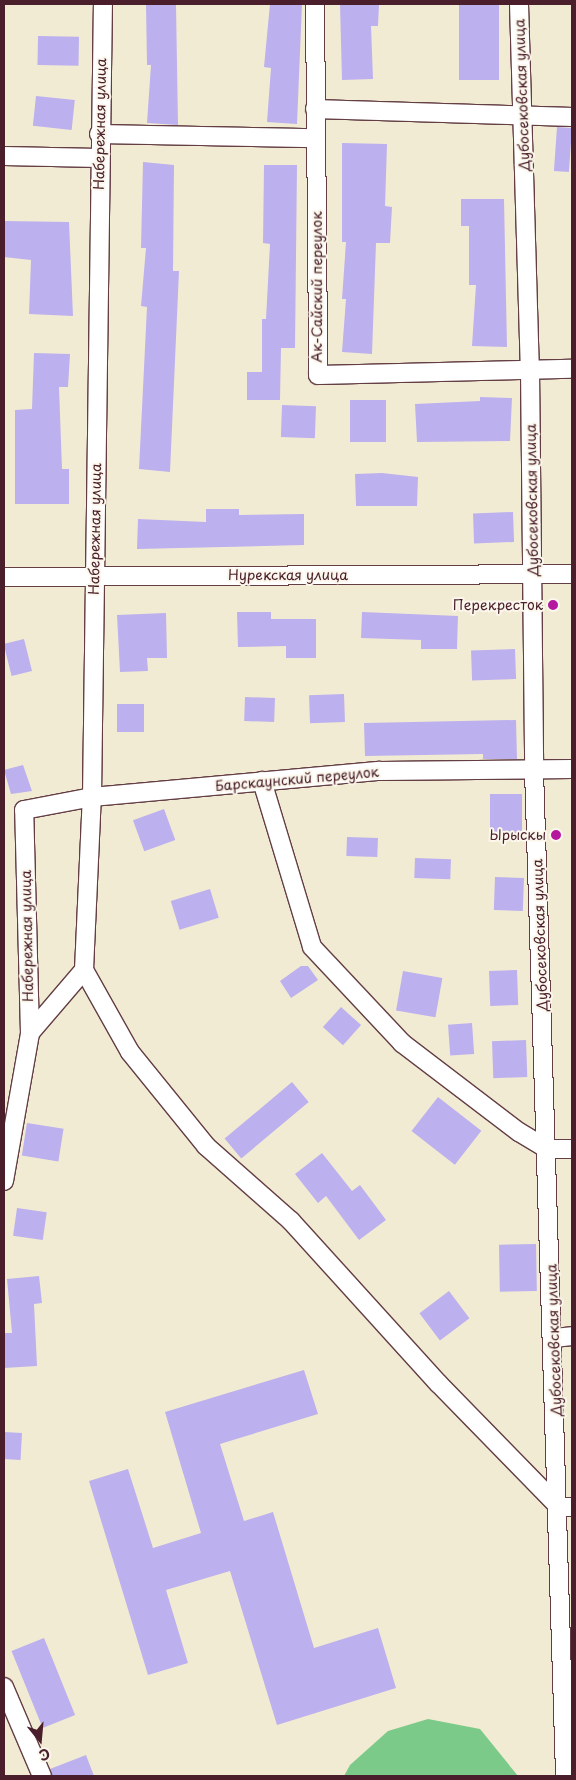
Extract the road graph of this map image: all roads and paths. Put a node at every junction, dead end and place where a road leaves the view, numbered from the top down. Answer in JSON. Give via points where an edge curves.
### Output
{"nodes":[{"id":1,"x":103,"y":4,"type":"edge"},
{"id":2,"x":315,"y":4,"type":"edge"},
{"id":3,"x":520,"y":4,"type":"edge"},
{"id":4,"x":316,"y":109,"type":"junction"},
{"id":5,"x":522,"y":115,"type":"junction"},
{"id":6,"x":572,"y":117,"type":"edge"},
{"id":7,"x":99,"y":134,"type":"junction"},
{"id":8,"x":316,"y":138,"type":"junction"},
{"id":9,"x":4,"y":156,"type":"edge"},
{"id":10,"x":99,"y":158,"type":"junction"},
{"id":11,"x":530,"y":369,"type":"junction"},
{"id":12,"x":572,"y":369,"type":"edge"},
{"id":13,"x":533,"y":574,"type":"junction"},
{"id":14,"x":572,"y":574,"type":"edge"},
{"id":15,"x":94,"y":576,"type":"junction"},
{"id":16,"x":4,"y":577,"type":"edge"},
{"id":17,"x":572,"y":769,"type":"edge"},
{"id":18,"x":534,"y":770,"type":"junction"},
{"id":19,"x":262,"y":781,"type":"junction"},
{"id":20,"x":92,"y":797,"type":"junction"},
{"id":21,"x":24,"y":810,"type":"joint"},
{"id":22,"x":84,"y":970,"type":"junction"},
{"id":23,"x":30,"y":1033,"type":"junction"},
{"id":24,"x":547,"y":1149,"type":"junction"},
{"id":25,"x":572,"y":1149,"type":"edge"},
{"id":26,"x":4,"y":1181,"type":"edge"},
{"id":27,"x":572,"y":1336,"type":"edge"},
{"id":28,"x":554,"y":1338,"type":"junction"},
{"id":29,"x":566,"y":1507,"type":"edge"},
{"id":30,"x":4,"y":1687,"type":"edge"},
{"id":31,"x":568,"y":1702,"type":"edge"},
{"id":32,"x":42,"y":1776,"type":"edge"},
{"id":33,"x":565,"y":1776,"type":"edge"}],
"edges":[{"from":1,"to":7,"type":"street","name":"Набережная улица"},
{"from":2,"to":4,"type":"street","name":"Ак-Сайский переулок"},
{"from":3,"to":5,"type":"street","name":"Дубосековская улица"},
{"from":4,"to":5,"type":"street"},
{"from":4,"to":8,"type":"street","name":"Ак-Сайский переулок"},
{"from":5,"to":6,"type":"street"},
{"from":5,"to":11,"type":"street","name":"Дубосековская улица"},
{"from":7,"to":8,"type":"street"},
{"from":7,"to":10,"type":"street","name":"Набережная улица"},
{"from":8,"to":11,"type":"street","name":"Ак-Сайский переулок","via":[[318,376]]},
{"from":9,"to":10,"type":"street"},
{"from":10,"to":15,"type":"street","name":"Набережная улица"},
{"from":11,"to":12,"type":"street","name":"Ак-Сайский переулок"},
{"from":11,"to":13,"type":"street","name":"Дубосековская улица"},
{"from":13,"to":14,"type":"street","name":"Нурекская улица"},
{"from":13,"to":15,"type":"street","name":"Нурекская улица"},
{"from":13,"to":18,"type":"street","name":"Дубосековская улица"},
{"from":15,"to":16,"type":"street","name":"Нурекская улица"},
{"from":15,"to":20,"type":"street","name":"Набережная улица"},
{"from":17,"to":18,"type":"street","name":"Барскаунский переулок"},
{"from":18,"to":19,"type":"street","name":"Барскаунский переулок","via":[[380,771]]},
{"from":18,"to":24,"type":"street","name":"Дубосековская улица"},
{"from":19,"to":20,"type":"street","name":"Барскаунский переулок"},
{"from":19,"to":24,"type":"street","via":[[312,947],[402,1042]]},
{"from":20,"to":21,"type":"street","name":"Барскаунский переулок"},
{"from":20,"to":22,"type":"street","name":"Набережная улица"},
{"from":21,"to":23,"type":"street","name":"Набережная улица"},
{"from":22,"to":23,"type":"street","name":"Набережная улица"},
{"from":22,"to":29,"type":"street","via":[[130,1052],[206,1146],[291,1221],[438,1383]]},
{"from":23,"to":26,"type":"street","name":"Набережная улица"},
{"from":24,"to":25,"type":"street"},
{"from":24,"to":28,"type":"street","name":"Дубосековская улица"},
{"from":27,"to":28,"type":"street"},
{"from":28,"to":29,"type":"street","name":"Дубосековская улица"},
{"from":29,"to":31,"type":"street","name":"Дубосековская улица"},
{"from":30,"to":32,"type":"street"},
{"from":31,"to":33,"type":"street","name":"Дубосековская улица"}]}
